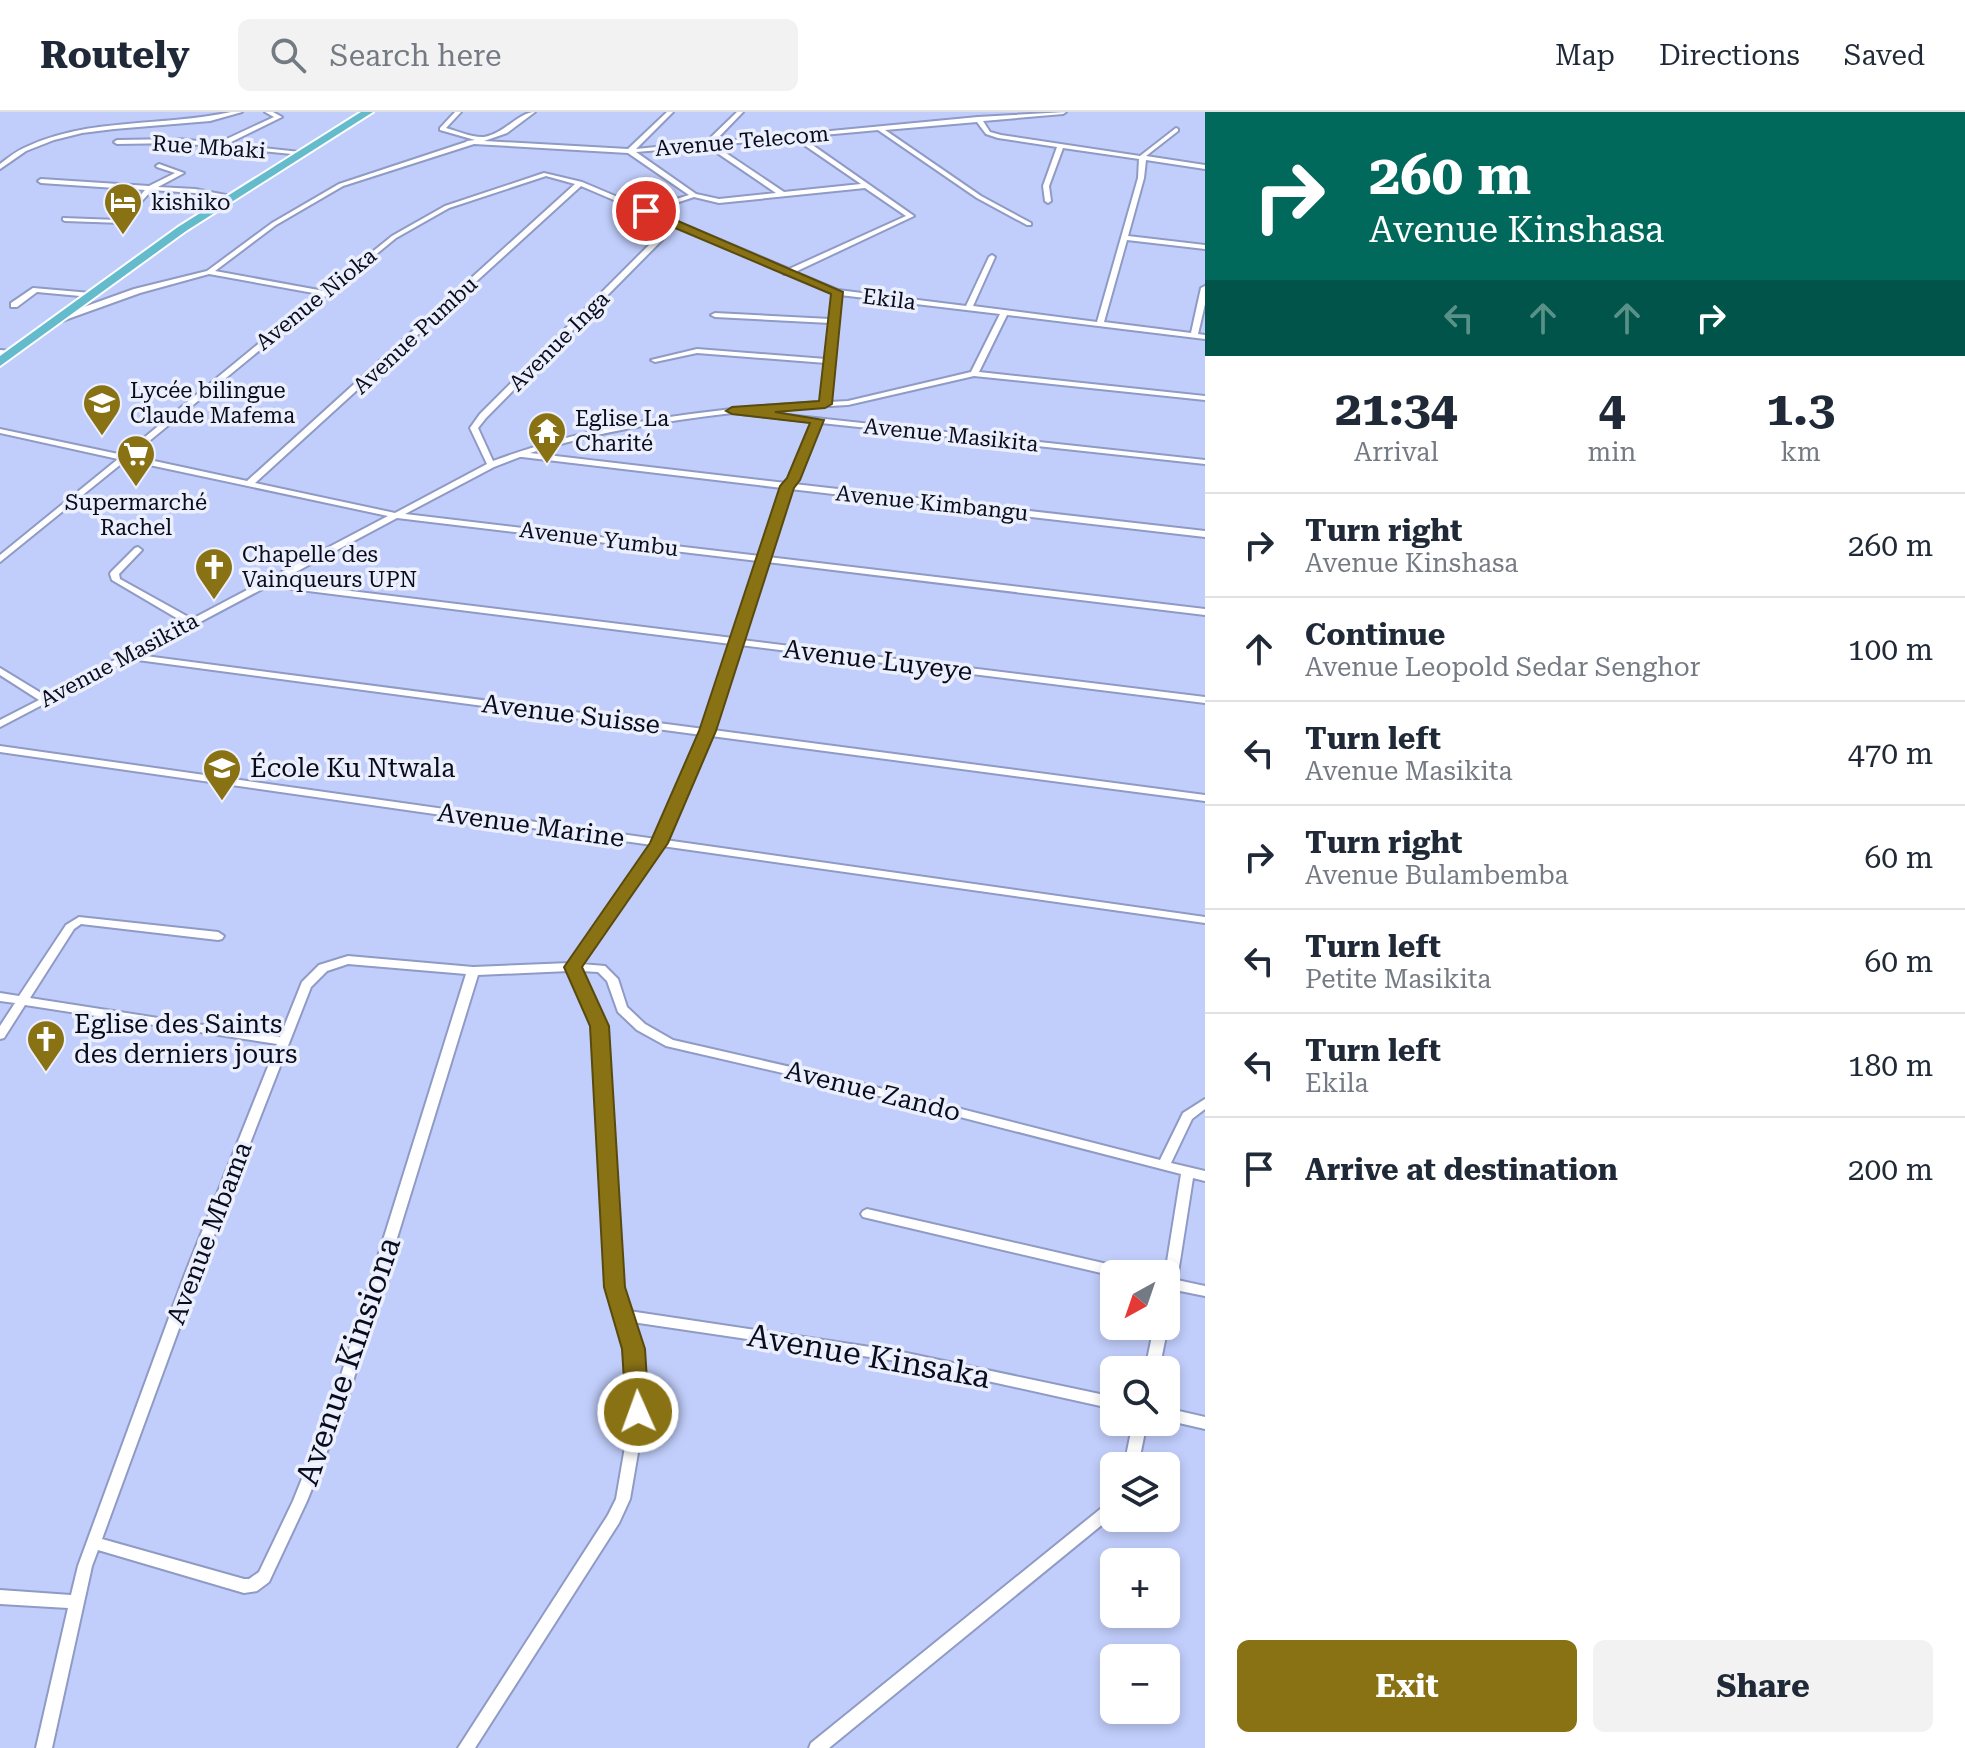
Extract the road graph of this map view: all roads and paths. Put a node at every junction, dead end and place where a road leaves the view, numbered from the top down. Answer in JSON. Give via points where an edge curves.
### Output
{"nodes":[{"id":1,"x":239,"y":112,"type":"edge"},
{"id":2,"x":268,"y":112,"type":"edge"},
{"id":3,"x":368,"y":112,"type":"edge"},
{"id":4,"x":458,"y":112,"type":"edge"},
{"id":5,"x":532,"y":112,"type":"edge"},
{"id":6,"x":670,"y":112,"type":"edge"},
{"id":7,"x":740,"y":112,"type":"edge"},
{"id":8,"x":1063,"y":112,"type":"edge"},
{"id":9,"x":978,"y":119,"type":"junction"},
{"id":10,"x":880,"y":129,"type":"junction"},
{"id":11,"x":1176,"y":130,"type":"dead end"},
{"id":12,"x":505,"y":132,"type":"junction"},
{"id":13,"x":795,"y":136,"type":"junction"},
{"id":14,"x":480,"y":139,"type":"junction"},
{"id":15,"x":117,"y":142,"type":"dead end"},
{"id":16,"x":469,"y":142,"type":"junction"},
{"id":17,"x":508,"y":144,"type":"junction"},
{"id":18,"x":708,"y":144,"type":"junction"},
{"id":19,"x":217,"y":146,"type":"junction"},
{"id":20,"x":1060,"y":147,"type":"junction"},
{"id":21,"x":630,"y":151,"type":"junction"},
{"id":22,"x":300,"y":154,"type":"junction"},
{"id":23,"x":1143,"y":158,"type":"junction"},
{"id":24,"x":159,"y":166,"type":"dead end"},
{"id":25,"x":0,"y":167,"type":"edge"},
{"id":26,"x":1205,"y":167,"type":"edge"},
{"id":27,"x":546,"y":174,"type":"joint"},
{"id":28,"x":41,"y":181,"type":"dead end"},
{"id":29,"x":580,"y":183,"type":"junction"},
{"id":30,"x":864,"y":186,"type":"junction"},
{"id":31,"x":150,"y":188,"type":"junction"},
{"id":32,"x":782,"y":194,"type":"junction"},
{"id":33,"x":694,"y":195,"type":"junction"},
{"id":34,"x":233,"y":197,"type":"junction"},
{"id":35,"x":1048,"y":201,"type":"dead end"},
{"id":36,"x":646,"y":211,"type":"junction"},
{"id":37,"x":65,"y":219,"type":"dead end"},
{"id":38,"x":1029,"y":224,"type":"dead end"},
{"id":39,"x":673,"y":225,"type":"junction"},
{"id":40,"x":1125,"y":238,"type":"junction"},
{"id":41,"x":1205,"y":247,"type":"edge"},
{"id":42,"x":992,"y":257,"type":"dead end"},
{"id":43,"x":209,"y":272,"type":"junction"},
{"id":44,"x":786,"y":273,"type":"junction"},
{"id":45,"x":1205,"y":288,"type":"edge"},
{"id":46,"x":837,"y":292,"type":"junction"},
{"id":47,"x":323,"y":293,"type":"junction"},
{"id":48,"x":91,"y":295,"type":"junction"},
{"id":49,"x":14,"y":305,"type":"dead end"},
{"id":50,"x":969,"y":308,"type":"junction"},
{"id":51,"x":1004,"y":313,"type":"junction"},
{"id":52,"x":715,"y":315,"type":"dead end"},
{"id":53,"x":59,"y":319,"type":"junction"},
{"id":54,"x":834,"y":321,"type":"junction"},
{"id":55,"x":1100,"y":324,"type":"junction"},
{"id":56,"x":1194,"y":336,"type":"junction"},
{"id":57,"x":1205,"y":337,"type":"edge"},
{"id":58,"x":6,"y":352,"type":"edge"},
{"id":59,"x":655,"y":360,"type":"dead end"},
{"id":60,"x":829,"y":361,"type":"junction"},
{"id":61,"x":0,"y":362,"type":"edge"},
{"id":62,"x":974,"y":374,"type":"junction"},
{"id":63,"x":1205,"y":398,"type":"edge"},
{"id":64,"x":825,"y":404,"type":"junction"},
{"id":65,"x":732,"y":411,"type":"junction"},
{"id":66,"x":818,"y":420,"type":"junction"},
{"id":67,"x":0,"y":431,"type":"edge"},
{"id":68,"x":516,"y":454,"type":"junction"},
{"id":69,"x":120,"y":458,"type":"junction"},
{"id":70,"x":1205,"y":462,"type":"edge"},
{"id":71,"x":491,"y":465,"type":"junction"},
{"id":72,"x":249,"y":484,"type":"junction"},
{"id":73,"x":787,"y":486,"type":"junction"},
{"id":74,"x":394,"y":515,"type":"junction"},
{"id":75,"x":1205,"y":534,"type":"edge"},
{"id":76,"x":138,"y":550,"type":"dead end"},
{"id":77,"x":763,"y":558,"type":"junction"},
{"id":78,"x":0,"y":559,"type":"edge"},
{"id":79,"x":266,"y":583,"type":"junction"},
{"id":80,"x":1205,"y":612,"type":"edge"},
{"id":81,"x":190,"y":622,"type":"junction"},
{"id":82,"x":734,"y":642,"type":"junction"},
{"id":83,"x":126,"y":656,"type":"junction"},
{"id":84,"x":0,"y":671,"type":"edge"},
{"id":85,"x":44,"y":699,"type":"junction"},
{"id":86,"x":1205,"y":700,"type":"edge"},
{"id":87,"x":0,"y":724,"type":"edge"},
{"id":88,"x":708,"y":731,"type":"junction"},
{"id":89,"x":0,"y":749,"type":"edge"},
{"id":90,"x":1205,"y":798,"type":"edge"},
{"id":91,"x":659,"y":843,"type":"junction"},
{"id":92,"x":1205,"y":920,"type":"edge"},
{"id":93,"x":218,"y":936,"type":"dead end"},
{"id":94,"x":573,"y":967,"type":"junction"},
{"id":95,"x":473,"y":971,"type":"junction"},
{"id":96,"x":0,"y":997,"type":"edge"},
{"id":97,"x":24,"y":1001,"type":"junction"},
{"id":98,"x":0,"y":1035,"type":"edge"},
{"id":99,"x":282,"y":1041,"type":"junction"},
{"id":100,"x":1205,"y":1103,"type":"edge"},
{"id":101,"x":1163,"y":1166,"type":"junction"},
{"id":102,"x":1188,"y":1172,"type":"junction"},
{"id":103,"x":1205,"y":1176,"type":"edge"},
{"id":104,"x":867,"y":1214,"type":"dead end"},
{"id":105,"x":1172,"y":1260,"type":"edge"},
{"id":106,"x":1100,"y":1267,"type":"edge"},
{"id":107,"x":1180,"y":1286,"type":"edge"},
{"id":108,"x":1205,"y":1291,"type":"edge"},
{"id":109,"x":623,"y":1315,"type":"junction"},
{"id":110,"x":1100,"y":1400,"type":"edge"},
{"id":111,"x":1180,"y":1417,"type":"edge"},
{"id":112,"x":1205,"y":1423,"type":"edge"},
{"id":113,"x":1100,"y":1517,"type":"edge"},
{"id":114,"x":95,"y":1543,"type":"junction"},
{"id":115,"x":0,"y":1597,"type":"edge"},
{"id":116,"x":78,"y":1602,"type":"junction"},
{"id":117,"x":44,"y":1748,"type":"edge"},
{"id":118,"x":466,"y":1748,"type":"edge"},
{"id":119,"x":817,"y":1748,"type":"edge"}],
"edges":[{"from":1,"to":25,"type":"street","via":[[64,134],[22,149]]},
{"from":2,"to":19,"type":"street","via":[[279,117]]},
{"from":3,"to":22,"type":"highway"},
{"from":4,"to":14,"type":"street","via":[[442,129]]},
{"from":5,"to":12,"type":"street"},
{"from":6,"to":21,"type":"street"},
{"from":7,"to":18,"type":"street"},
{"from":8,"to":9,"type":"street","name":"Avenue Telecom"},
{"from":9,"to":10,"type":"street","name":"Avenue Telecom"},
{"from":9,"to":20,"type":"street","via":[[994,136]]},
{"from":10,"to":13,"type":"street","name":"Avenue Telecom"},
{"from":10,"to":38,"type":"street","via":[[979,197]]},
{"from":11,"to":23,"type":"street"},
{"from":12,"to":14,"type":"street"},
{"from":12,"to":17,"type":"street"},
{"from":13,"to":18,"type":"street","name":"Avenue Telecom"},
{"from":13,"to":30,"type":"street"},
{"from":14,"to":16,"type":"street"},
{"from":15,"to":19,"type":"street","name":"Rue Mbaki"},
{"from":16,"to":17,"type":"street","name":"Avenue Telecom"},
{"from":16,"to":43,"type":"street","via":[[341,185],[286,216]]},
{"from":17,"to":21,"type":"street","name":"Avenue Telecom"},
{"from":18,"to":21,"type":"street","name":"Avenue Telecom"},
{"from":18,"to":32,"type":"street"},
{"from":19,"to":22,"type":"street","name":"Rue Mbaki"},
{"from":20,"to":23,"type":"street"},
{"from":20,"to":35,"type":"street","via":[[1046,186]]},
{"from":21,"to":33,"type":"street"},
{"from":22,"to":34,"type":"highway"},
{"from":23,"to":26,"type":"street"},
{"from":23,"to":40,"type":"street"},
{"from":24,"to":31,"type":"street","via":[[181,173]]},
{"from":27,"to":29,"type":"street","name":"Ekila"},
{"from":27,"to":47,"type":"street","name":"Avenue Nioka","via":[[428,217]]},
{"from":28,"to":31,"type":"street"},
{"from":29,"to":36,"type":"street","name":"Ekila"},
{"from":29,"to":72,"type":"street","name":"Avenue Pumbu"},
{"from":30,"to":32,"type":"street"},
{"from":30,"to":44,"type":"street","via":[[911,216]]},
{"from":31,"to":34,"type":"street"},
{"from":31,"to":37,"type":"street","via":[[120,222]]},
{"from":32,"to":33,"type":"street","via":[[719,201]]},
{"from":33,"to":36,"type":"street"},
{"from":34,"to":48,"type":"highway"},
{"from":36,"to":39,"type":"street","name":"Ekila"},
{"from":39,"to":44,"type":"street","name":"Ekila"},
{"from":39,"to":71,"type":"street","name":"Avenue Inga","via":[[483,416],[474,428],[475,437]]},
{"from":40,"to":41,"type":"street"},
{"from":40,"to":55,"type":"street"},
{"from":42,"to":50,"type":"street"},
{"from":43,"to":47,"type":"street"},
{"from":43,"to":53,"type":"street"},
{"from":44,"to":46,"type":"street","name":"Ekila"},
{"from":45,"to":56,"type":"street"},
{"from":46,"to":50,"type":"street","name":"Ekila"},
{"from":46,"to":54,"type":"street"},
{"from":47,"to":69,"type":"street","name":"Avenue Nioka"},
{"from":48,"to":49,"type":"street","via":[[40,289]]},
{"from":48,"to":53,"type":"highway"},
{"from":50,"to":51,"type":"street","name":"Ekila"},
{"from":51,"to":55,"type":"street","name":"Ekila"},
{"from":51,"to":62,"type":"street"},
{"from":52,"to":54,"type":"street"},
{"from":53,"to":58,"type":"highway"},
{"from":54,"to":60,"type":"street"},
{"from":55,"to":56,"type":"street","name":"Ekila"},
{"from":56,"to":57,"type":"street","name":"Ekila"},
{"from":58,"to":61,"type":"highway"},
{"from":59,"to":60,"type":"street","via":[[697,351]]},
{"from":60,"to":64,"type":"street"},
{"from":62,"to":63,"type":"street"},
{"from":62,"to":64,"type":"street"},
{"from":64,"to":65,"type":"street"},
{"from":65,"to":66,"type":"street","name":"Avenue Masikita"},
{"from":65,"to":68,"type":"street","name":"Avenue Masikita","via":[[670,417]]},
{"from":66,"to":70,"type":"street","name":"Avenue Masikita"},
{"from":66,"to":73,"type":"street"},
{"from":67,"to":69,"type":"street","name":"Avenue Yumbu"},
{"from":68,"to":71,"type":"street","name":"Avenue Masikita"},
{"from":68,"to":73,"type":"street","name":"Avenue Kimbangu"},
{"from":69,"to":72,"type":"street","name":"Avenue Yumbu"},
{"from":69,"to":78,"type":"street","name":"Avenue Nioka"},
{"from":71,"to":74,"type":"street","name":"Avenue Masikita"},
{"from":72,"to":74,"type":"street","name":"Avenue Yumbu"},
{"from":73,"to":75,"type":"street","name":"Avenue Kimbangu"},
{"from":73,"to":77,"type":"street"},
{"from":74,"to":77,"type":"street","name":"Avenue Yumbu"},
{"from":74,"to":79,"type":"street","name":"Avenue Masikita"},
{"from":76,"to":81,"type":"street","via":[[114,574],[116,580]]},
{"from":77,"to":80,"type":"street","name":"Avenue Yumbu"},
{"from":77,"to":82,"type":"street"},
{"from":79,"to":81,"type":"street","name":"Avenue Masikita"},
{"from":79,"to":82,"type":"street","name":"Avenue Luyeye"},
{"from":81,"to":83,"type":"street","name":"Avenue Masikita"},
{"from":82,"to":86,"type":"street","name":"Avenue Luyeye"},
{"from":82,"to":88,"type":"street"},
{"from":83,"to":85,"type":"street","name":"Avenue Masikita"},
{"from":83,"to":88,"type":"street","name":"Avenue Suisse"},
{"from":84,"to":85,"type":"street"},
{"from":85,"to":87,"type":"street","name":"Avenue Masikita"},
{"from":88,"to":90,"type":"street","name":"Avenue Suisse"},
{"from":88,"to":91,"type":"street"},
{"from":89,"to":91,"type":"street","name":"Avenue Marine"},
{"from":91,"to":92,"type":"street","name":"Avenue Marine"},
{"from":91,"to":94,"type":"street"},
{"from":93,"to":97,"type":"street","via":[[79,920]]},
{"from":94,"to":95,"type":"street","name":"Avenue Mbama"},
{"from":94,"to":101,"type":"street","name":"Avenue Zando","via":[[608,973],[622,1009],[670,1043]]},
{"from":94,"to":109,"type":"street","via":[[600,1026],[615,1287]]},
{"from":95,"to":99,"type":"street","name":"Avenue Mbama","via":[[333,963],[306,985]]},
{"from":95,"to":114,"type":"street","name":"Avenue Kinsiona","via":[[339,1404],[264,1577],[244,1586]]},
{"from":96,"to":97,"type":"street"},
{"from":97,"to":98,"type":"street"},
{"from":97,"to":99,"type":"street"},
{"from":99,"to":114,"type":"street","name":"Avenue Mbama"},
{"from":100,"to":101,"type":"street","via":[[1187,1116]]},
{"from":101,"to":102,"type":"street","name":"Avenue Zando"},
{"from":102,"to":103,"type":"street","name":"Avenue Zando"},
{"from":102,"to":105,"type":"street"},
{"from":104,"to":106,"type":"street"},
{"from":107,"to":108,"type":"street"},
{"from":109,"to":110,"type":"street","name":"Avenue Kinsaka","via":[[897,1356]]},
{"from":109,"to":118,"type":"street","via":[[634,1349],[638,1412],[623,1499]]},
{"from":111,"to":112,"type":"street"},
{"from":113,"to":119,"type":"street"},
{"from":114,"to":116,"type":"street","name":"Avenue Mbama"},
{"from":115,"to":116,"type":"street"},
{"from":116,"to":117,"type":"street","name":"Avenue Mbama"}]}
